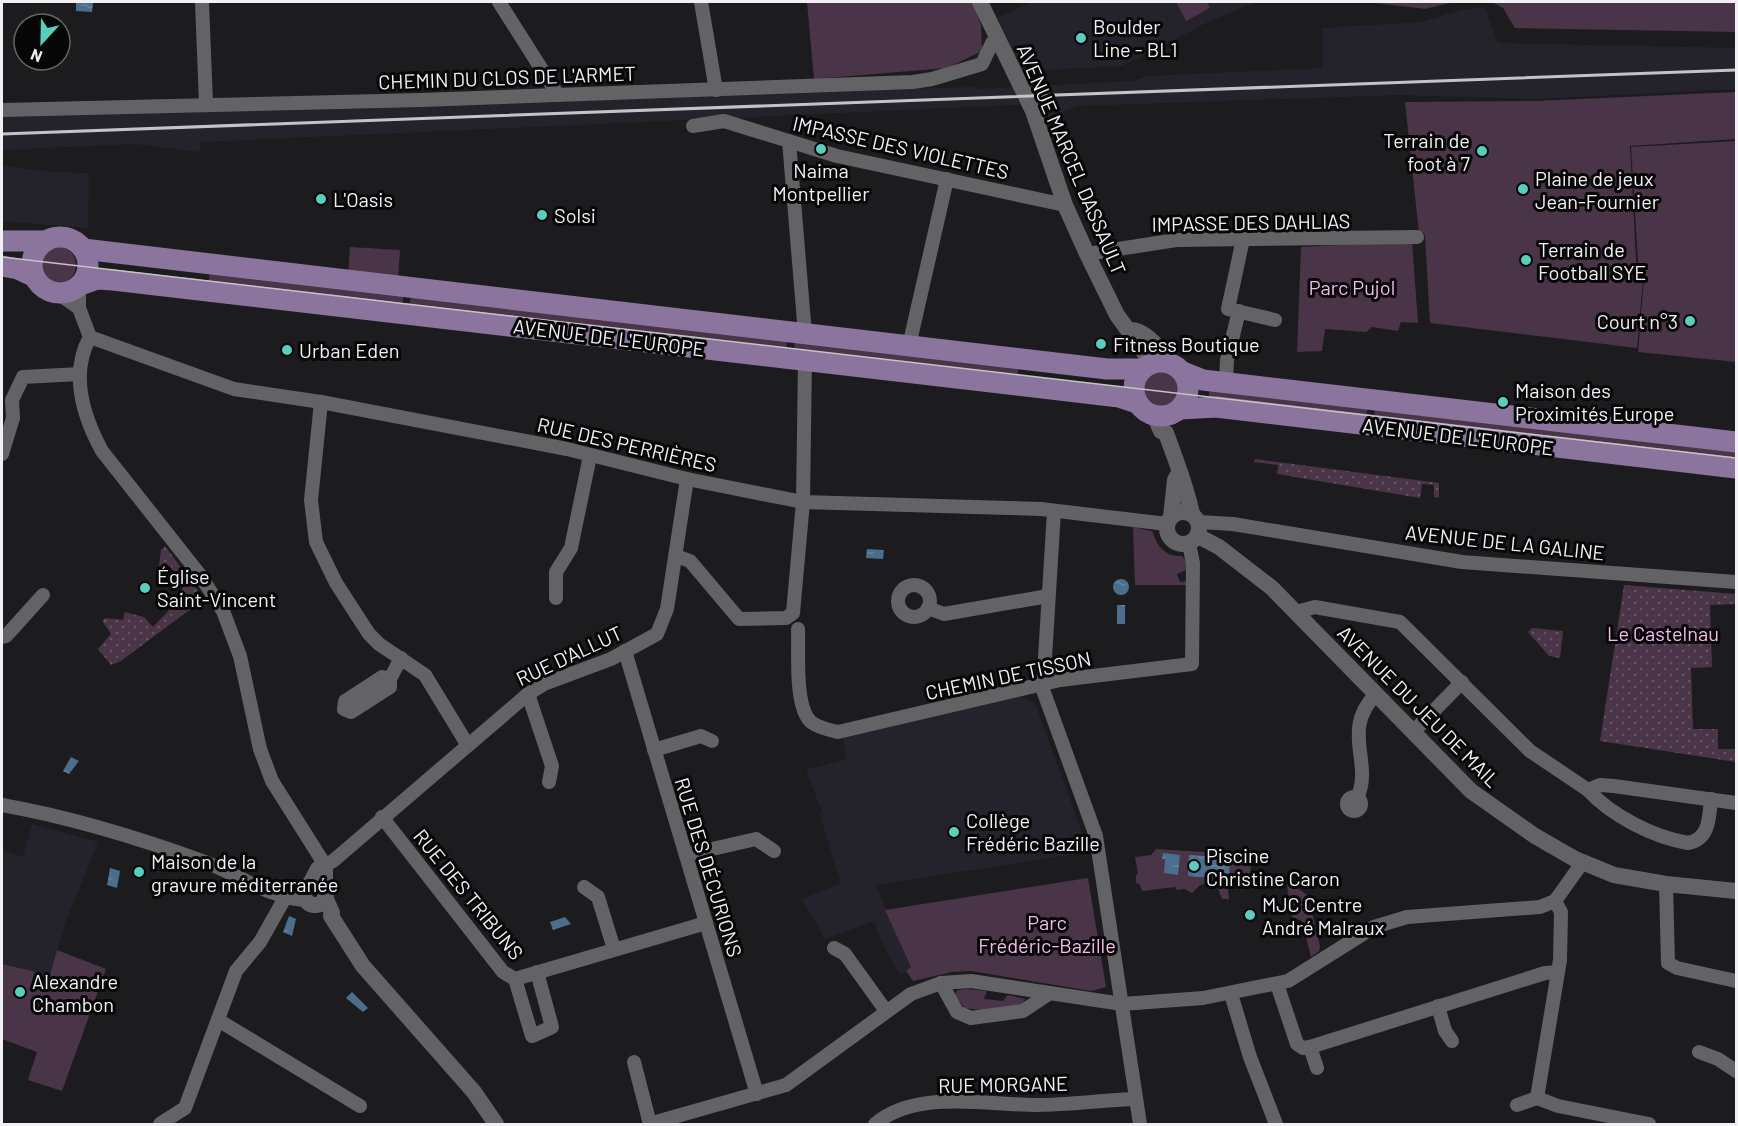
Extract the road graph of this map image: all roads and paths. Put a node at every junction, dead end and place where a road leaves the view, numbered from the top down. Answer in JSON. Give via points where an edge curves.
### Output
{"nodes":[{"id":1,"x":202,"y":2,"type":"edge"},
{"id":2,"x":499,"y":2,"type":"edge"},
{"id":3,"x":701,"y":2,"type":"edge"},
{"id":4,"x":980,"y":2,"type":"edge"},
{"id":5,"x":997,"y":39,"type":"junction"},
{"id":6,"x":716,"y":87,"type":"junction"},
{"id":7,"x":556,"y":91,"type":"junction"},
{"id":8,"x":206,"y":104,"type":"junction"},
{"id":9,"x":2,"y":110,"type":"edge"},
{"id":10,"x":693,"y":126,"type":"dead end"},
{"id":11,"x":789,"y":141,"type":"junction"},
{"id":12,"x":947,"y":179,"type":"junction"},
{"id":13,"x":1065,"y":205,"type":"junction"},
{"id":14,"x":1417,"y":237,"type":"dead end"},
{"id":15,"x":1243,"y":238,"type":"junction"},
{"id":16,"x":2,"y":241,"type":"edge"},
{"id":17,"x":46,"y":242,"type":"junction"},
{"id":18,"x":82,"y":249,"type":"junction"},
{"id":19,"x":1087,"y":254,"type":"junction"},
{"id":20,"x":2,"y":266,"type":"edge"},
{"id":21,"x":35,"y":277,"type":"junction"},
{"id":22,"x":79,"y":285,"type":"junction"},
{"id":23,"x":57,"y":292,"type":"junction"},
{"id":24,"x":79,"y":308,"type":"junction"},
{"id":25,"x":1239,"y":311,"type":"junction"},
{"id":26,"x":1275,"y":320,"type":"dead end"},
{"id":27,"x":805,"y":334,"type":"junction"},
{"id":28,"x":90,"y":337,"type":"junction"},
{"id":29,"x":909,"y":346,"type":"junction"},
{"id":30,"x":805,"y":360,"type":"junction"},
{"id":31,"x":1160,"y":367,"type":"junction"},
{"id":32,"x":80,"y":374,"type":"junction"},
{"id":33,"x":1226,"y":382,"type":"junction"},
{"id":34,"x":321,"y":402,"type":"junction"},
{"id":35,"x":1161,"y":410,"type":"junction"},
{"id":36,"x":1737,"y":442,"type":"edge"},
{"id":37,"x":2,"y":454,"type":"edge"},
{"id":38,"x":591,"y":456,"type":"junction"},
{"id":39,"x":1737,"y":468,"type":"edge"},
{"id":40,"x":1179,"y":473,"type":"junction"},
{"id":41,"x":687,"y":479,"type":"junction"},
{"id":42,"x":803,"y":502,"type":"junction"},
{"id":43,"x":1054,"y":511,"type":"junction"},
{"id":44,"x":1169,"y":521,"type":"junction"},
{"id":45,"x":1195,"y":529,"type":"junction"},
{"id":46,"x":676,"y":556,"type":"junction"},
{"id":47,"x":1737,"y":582,"type":"edge"},
{"id":48,"x":43,"y":595,"type":"dead end"},
{"id":49,"x":1048,"y":596,"type":"junction"},
{"id":50,"x":556,"y":598,"type":"dead end"},
{"id":51,"x":928,"y":608,"type":"dead end"},
{"id":52,"x":1296,"y":612,"type":"junction"},
{"id":53,"x":798,"y":629,"type":"dead end"},
{"id":54,"x":2,"y":637,"type":"edge"},
{"id":55,"x":625,"y":651,"type":"junction"},
{"id":56,"x":401,"y":658,"type":"junction"},
{"id":57,"x":390,"y":679,"type":"dead end"},
{"id":58,"x":1462,"y":682,"type":"junction"},
{"id":59,"x":1042,"y":685,"type":"junction"},
{"id":60,"x":528,"y":694,"type":"junction"},
{"id":61,"x":1376,"y":694,"type":"junction"},
{"id":62,"x":1414,"y":731,"type":"junction"},
{"id":63,"x":712,"y":741,"type":"dead end"},
{"id":64,"x":467,"y":744,"type":"junction"},
{"id":65,"x":654,"y":750,"type":"junction"},
{"id":66,"x":549,"y":782,"type":"dead end"},
{"id":67,"x":1588,"y":790,"type":"junction"},
{"id":68,"x":1357,"y":798,"type":"dead end"},
{"id":69,"x":1711,"y":799,"type":"junction"},
{"id":70,"x":1737,"y":803,"type":"edge"},
{"id":71,"x":2,"y":805,"type":"edge"},
{"id":72,"x":382,"y":817,"type":"junction"},
{"id":73,"x":774,"y":851,"type":"dead end"},
{"id":74,"x":686,"y":855,"type":"junction"},
{"id":75,"x":1582,"y":863,"type":"junction"},
{"id":76,"x":325,"y":865,"type":"junction"},
{"id":77,"x":1666,"y":884,"type":"junction"},
{"id":78,"x":584,"y":887,"type":"dead end"},
{"id":79,"x":1737,"y":891,"type":"edge"},
{"id":80,"x":314,"y":894,"type":"junction"},
{"id":81,"x":286,"y":896,"type":"junction"},
{"id":82,"x":1555,"y":901,"type":"junction"},
{"id":83,"x":706,"y":923,"type":"junction"},
{"id":84,"x":834,"y":948,"type":"dead end"},
{"id":85,"x":614,"y":949,"type":"junction"},
{"id":86,"x":537,"y":972,"type":"junction"},
{"id":87,"x":1558,"y":972,"type":"junction"},
{"id":88,"x":515,"y":979,"type":"junction"},
{"id":89,"x":1737,"y":981,"type":"edge"},
{"id":90,"x":941,"y":983,"type":"junction"},
{"id":91,"x":1277,"y":984,"type":"junction"},
{"id":92,"x":1050,"y":993,"type":"junction"},
{"id":93,"x":1231,"y":994,"type":"junction"},
{"id":94,"x":1122,"y":1004,"type":"junction"},
{"id":95,"x":1438,"y":1006,"type":"junction"},
{"id":96,"x":886,"y":1011,"type":"junction"},
{"id":97,"x":218,"y":1020,"type":"junction"},
{"id":98,"x":1452,"y":1041,"type":"dead end"},
{"id":99,"x":1310,"y":1047,"type":"junction"},
{"id":100,"x":1699,"y":1052,"type":"dead end"},
{"id":101,"x":634,"y":1062,"type":"dead end"},
{"id":102,"x":1317,"y":1068,"type":"dead end"},
{"id":103,"x":1737,"y":1071,"type":"edge"},
{"id":104,"x":757,"y":1094,"type":"junction"},
{"id":105,"x":1537,"y":1098,"type":"junction"},
{"id":106,"x":1136,"y":1099,"type":"junction"},
{"id":107,"x":1517,"y":1105,"type":"dead end"},
{"id":108,"x":360,"y":1106,"type":"dead end"},
{"id":109,"x":881,"y":1122,"type":"edge"},
{"id":110,"x":649,"y":1124,"type":"edge"},
{"id":111,"x":160,"y":1125,"type":"edge"},
{"id":112,"x":496,"y":1125,"type":"edge"},
{"id":113,"x":1140,"y":1125,"type":"edge"},
{"id":114,"x":1276,"y":1125,"type":"edge"},
{"id":115,"x":1649,"y":1125,"type":"edge"}],
"edges":[{"from":1,"to":8,"type":"street"},
{"from":2,"to":7,"type":"street"},
{"from":3,"to":6,"type":"street"},
{"from":4,"to":5,"type":"street","name":"AVENUE MARCEL DASSAULT"},
{"from":5,"to":6,"type":"street","name":"CHEMIN DU CLOS DE L'ARMET","via":[[982,64],[932,79]]},
{"from":5,"to":13,"type":"street","name":"AVENUE MARCEL DASSAULT","via":[[1033,111]]},
{"from":6,"to":7,"type":"street","name":"CHEMIN DU CLOS DE L'ARMET"},
{"from":7,"to":8,"type":"street","name":"CHEMIN DU CLOS DE L'ARMET"},
{"from":8,"to":9,"type":"street","name":"CHEMIN DU CLOS DE L'ARMET"},
{"from":10,"to":11,"type":"street","name":"IMPASSE DES VIOLETTES","via":[[724,122]]},
{"from":11,"to":12,"type":"street","name":"IMPASSE DES VIOLETTES","via":[[837,156]]},
{"from":11,"to":27,"type":"street"},
{"from":12,"to":13,"type":"street","name":"IMPASSE DES VIOLETTES"},
{"from":12,"to":29,"type":"street"},
{"from":13,"to":19,"type":"street","name":"AVENUE MARCEL DASSAULT"},
{"from":14,"to":15,"type":"street","name":"IMPASSE DES DAHLIAS"},
{"from":15,"to":19,"type":"street","name":"IMPASSE DES DAHLIAS","via":[[1176,240]]},
{"from":15,"to":25,"type":"street","via":[[1228,309]]},
{"from":16,"to":17,"type":"main road"},
{"from":17,"to":18,"type":"main road","via":[[62,237]]},
{"from":17,"to":21,"type":"main road","via":[[33,260]]},
{"from":18,"to":22,"type":"main road","via":[[88,267]]},
{"from":18,"to":27,"type":"main road","name":"AVENUE DE L'EUROPE"},
{"from":19,"to":31,"type":"street","name":"AVENUE MARCEL DASSAULT","via":[[1117,315],[1130,330],[1151,341]]},
{"from":20,"to":21,"type":"main road"},
{"from":21,"to":23,"type":"main road","via":[[48,290]]},
{"from":22,"to":23,"type":"main road"},
{"from":22,"to":24,"type":"street"},
{"from":22,"to":30,"type":"main road","name":"AVENUE DE L'EUROPE","via":[[97,279],[113,280]]},
{"from":23,"to":24,"type":"street"},
{"from":24,"to":28,"type":"street"},
{"from":25,"to":26,"type":"street"},
{"from":25,"to":33,"type":"street"},
{"from":27,"to":29,"type":"main road","name":"AVENUE DE L'EUROPE"},
{"from":28,"to":32,"type":"street","via":[[81,352]]},
{"from":28,"to":34,"type":"street","name":"RUE DES PERRIÈRES","via":[[234,389]]},
{"from":29,"to":31,"type":"main road","name":"AVENUE DE L'EUROPE","via":[[1122,370]]},
{"from":30,"to":35,"type":"main road","name":"AVENUE DE L'EUROPE","via":[[1119,397]]},
{"from":30,"to":42,"type":"street"},
{"from":31,"to":33,"type":"main road","name":"AVENUE DE L'EUROPE","via":[[1198,379]]},
{"from":31,"to":35,"type":"main road","via":[[1133,388]]},
{"from":31,"to":35,"type":"main road","via":[[1188,388],[1185,402]]},
{"from":32,"to":37,"type":"street","via":[[23,378],[12,400],[13,418]]},
{"from":32,"to":76,"type":"street","via":[[84,411],[102,451],[200,575],[223,611],[240,656],[263,759],[272,781]]},
{"from":33,"to":36,"type":"main road","name":"AVENUE DE L'EUROPE"},
{"from":34,"to":38,"type":"street","name":"RUE DES PERRIÈRES"},
{"from":34,"to":56,"type":"street","via":[[311,500],[316,542],[369,634]]},
{"from":35,"to":39,"type":"main road","name":"AVENUE DE L'EUROPE","via":[[1216,407]]},
{"from":35,"to":40,"type":"street","via":[[1161,431],[1166,433]]},
{"from":38,"to":41,"type":"street","name":"RUE DES PERRIÈRES"},
{"from":38,"to":50,"type":"street","via":[[572,548],[556,572]]},
{"from":40,"to":44,"type":"street"},
{"from":40,"to":45,"type":"street","via":[[1185,480]]},
{"from":41,"to":42,"type":"street","name":"RUE DES PERRIÈRES"},
{"from":41,"to":46,"type":"street","name":"RUE D'ALLUT"},
{"from":42,"to":43,"type":"street","name":"RUE DES PERRIÈRES"},
{"from":42,"to":46,"type":"street","via":[[795,605],[789,617],[739,619],[690,561]]},
{"from":43,"to":44,"type":"street","name":"RUE DES PERRIÈRES"},
{"from":43,"to":49,"type":"street"},
{"from":44,"to":45,"type":"street","via":[[1181,512]]},
{"from":44,"to":45,"type":"street","name":"AVENUE DU JEU DE MAIL","via":[[1171,539],[1179,544]]},
{"from":45,"to":47,"type":"street","name":"AVENUE DE LA GALINE","via":[[1233,524],[1462,562]]},
{"from":45,"to":52,"type":"street","name":"AVENUE DU JEU DE MAIL","via":[[1255,574]]},
{"from":45,"to":59,"type":"street","name":"CHEMIN DE TISSON","via":[[1192,664]]},
{"from":46,"to":55,"type":"street","name":"RUE D'ALLUT","via":[[661,628]]},
{"from":48,"to":54,"type":"street"},
{"from":49,"to":51,"type":"street","via":[[944,614]]},
{"from":49,"to":59,"type":"street"},
{"from":52,"to":58,"type":"street","via":[[1315,607],[1400,622]]},
{"from":52,"to":61,"type":"street","name":"AVENUE DU JEU DE MAIL"},
{"from":53,"to":59,"type":"street","name":"CHEMIN DE TISSON","via":[[802,708],[811,722],[838,732]]},
{"from":55,"to":60,"type":"street","name":"RUE D'ALLUT"},
{"from":55,"to":65,"type":"street","name":"RUE DES DÉCURIONS"},
{"from":56,"to":57,"type":"street"},
{"from":56,"to":64,"type":"street","via":[[425,675]]},
{"from":58,"to":62,"type":"street"},
{"from":58,"to":67,"type":"street","via":[[1530,751]]},
{"from":59,"to":94,"type":"street","via":[[1096,836]]},
{"from":60,"to":64,"type":"street","name":"RUE D'ALLUT"},
{"from":60,"to":66,"type":"street","via":[[552,766]]},
{"from":61,"to":62,"type":"street","name":"AVENUE DU JEU DE MAIL"},
{"from":61,"to":68,"type":"street","via":[[1365,705],[1358,733],[1363,784]]},
{"from":62,"to":75,"type":"street","name":"AVENUE DU JEU DE MAIL","via":[[1472,791],[1535,836]]},
{"from":63,"to":65,"type":"street","via":[[701,736]]},
{"from":64,"to":72,"type":"street","name":"RUE D'ALLUT"},
{"from":65,"to":74,"type":"street","name":"RUE DES DÉCURIONS"},
{"from":67,"to":69,"type":"street","via":[[1607,786]]},
{"from":67,"to":69,"type":"street","via":[[1603,805],[1640,826],[1688,843],[1706,830]]},
{"from":69,"to":70,"type":"street"},
{"from":71,"to":81,"type":"street","via":[[166,848]]},
{"from":72,"to":76,"type":"street","name":"RUE D'ALLUT"},
{"from":72,"to":88,"type":"street","name":"RUE DES TRIBUNS","via":[[503,972]]},
{"from":73,"to":74,"type":"street","via":[[756,839]]},
{"from":74,"to":83,"type":"street","name":"RUE DES DÉCURIONS"},
{"from":75,"to":77,"type":"street","name":"AVENUE DU JEU DE MAIL","via":[[1614,875]]},
{"from":75,"to":82,"type":"street"},
{"from":76,"to":80,"type":"street","via":[[318,869]]},
{"from":77,"to":79,"type":"street","name":"AVENUE DU JEU DE MAIL"},
{"from":77,"to":89,"type":"street","via":[[1668,963]]},
{"from":78,"to":85,"type":"street","via":[[597,897]]},
{"from":80,"to":81,"type":"street","via":[[289,892]]},
{"from":80,"to":112,"type":"street","via":[[363,966],[474,1092]]},
{"from":81,"to":97,"type":"street","via":[[260,942],[236,971]]},
{"from":82,"to":87,"type":"street","via":[[1562,912]]},
{"from":82,"to":91,"type":"street","via":[[1540,908],[1386,921],[1296,977]]},
{"from":83,"to":85,"type":"street","name":"RUE DES TRIBUNS"},
{"from":83,"to":104,"type":"street","name":"RUE DES DÉCURIONS"},
{"from":84,"to":96,"type":"street","via":[[844,954]]},
{"from":85,"to":86,"type":"street","name":"RUE DES TRIBUNS"},
{"from":86,"to":88,"type":"street","name":"RUE DES TRIBUNS"},
{"from":86,"to":88,"type":"street","via":[[552,1028],[532,1036]]},
{"from":87,"to":95,"type":"street"},
{"from":87,"to":105,"type":"street"},
{"from":90,"to":92,"type":"street","via":[[972,981]]},
{"from":90,"to":92,"type":"street","via":[[957,1012],[971,1018],[1023,1011]]},
{"from":90,"to":96,"type":"street","via":[[911,994]]},
{"from":91,"to":93,"type":"street"},
{"from":91,"to":99,"type":"street","via":[[1297,1044]]},
{"from":92,"to":94,"type":"street"},
{"from":93,"to":94,"type":"street"},
{"from":93,"to":114,"type":"street"},
{"from":94,"to":106,"type":"street"},
{"from":95,"to":98,"type":"street"},
{"from":95,"to":99,"type":"street"},
{"from":96,"to":104,"type":"street","via":[[792,1082]]},
{"from":97,"to":108,"type":"street"},
{"from":97,"to":111,"type":"street","via":[[184,1108]]},
{"from":99,"to":102,"type":"street"},
{"from":100,"to":103,"type":"street"},
{"from":101,"to":110,"type":"street"},
{"from":104,"to":110,"type":"street"},
{"from":105,"to":107,"type":"street"},
{"from":105,"to":115,"type":"street"},
{"from":106,"to":109,"type":"street","name":"RUE MORGANE","via":[[1036,1105],[939,1102],[902,1109]]},
{"from":106,"to":113,"type":"street"}]}
